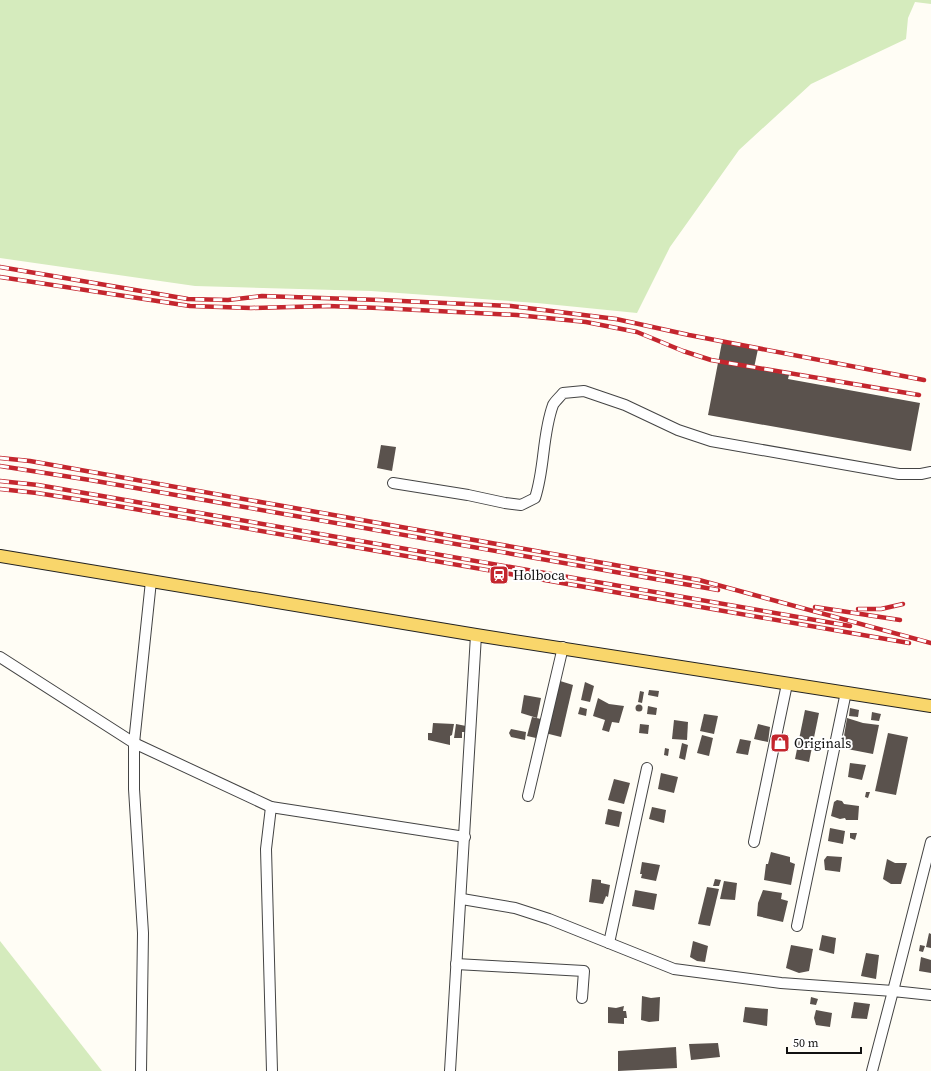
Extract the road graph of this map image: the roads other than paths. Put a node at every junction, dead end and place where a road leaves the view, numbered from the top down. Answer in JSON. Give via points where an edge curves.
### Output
{"nodes":[{"id":1,"x":931,"y":472,"type":"edge"},
{"id":2,"x":393,"y":483,"type":"dead end"},
{"id":3,"x":0,"y":556,"type":"edge"},
{"id":4,"x":151,"y":581,"type":"junction"},
{"id":5,"x":476,"y":635,"type":"junction"},
{"id":6,"x":563,"y":648,"type":"junction"},
{"id":7,"x":0,"y":657,"type":"edge"},
{"id":8,"x":787,"y":684,"type":"junction"},
{"id":9,"x":846,"y":692,"type":"junction"},
{"id":10,"x":931,"y":706,"type":"edge"},
{"id":11,"x":134,"y":743,"type":"junction"},
{"id":12,"x":647,"y":768,"type":"dead end"},
{"id":13,"x":528,"y":796,"type":"dead end"},
{"id":14,"x":271,"y":807,"type":"junction"},
{"id":15,"x":464,"y":836,"type":"junction"},
{"id":16,"x":754,"y":842,"type":"dead end"},
{"id":17,"x":931,"y":842,"type":"edge"},
{"id":18,"x":462,"y":899,"type":"junction"},
{"id":19,"x":797,"y":926,"type":"dead end"},
{"id":20,"x":609,"y":943,"type":"junction"},
{"id":21,"x":456,"y":964,"type":"junction"},
{"id":22,"x":893,"y":991,"type":"junction"},
{"id":23,"x":931,"y":995,"type":"edge"},
{"id":24,"x":582,"y":998,"type":"dead end"},
{"id":25,"x":141,"y":1071,"type":"edge"},
{"id":26,"x":272,"y":1071,"type":"edge"},
{"id":27,"x":450,"y":1071,"type":"edge"},
{"id":28,"x":872,"y":1071,"type":"edge"}],
"edges":[{"from":1,"to":2,"type":"street","via":[[899,474],[710,441],[584,391],[563,393],[554,404],[541,480],[535,498],[521,505]]},
{"from":3,"to":4,"type":"main road"},
{"from":4,"to":5,"type":"main road"},
{"from":4,"to":11,"type":"street"},
{"from":5,"to":6,"type":"main road"},
{"from":5,"to":15,"type":"street"},
{"from":6,"to":8,"type":"main road"},
{"from":6,"to":13,"type":"street"},
{"from":7,"to":11,"type":"street"},
{"from":8,"to":9,"type":"main road"},
{"from":8,"to":16,"type":"street"},
{"from":9,"to":10,"type":"main road"},
{"from":9,"to":19,"type":"street"},
{"from":11,"to":14,"type":"street"},
{"from":11,"to":25,"type":"street","via":[[134,789],[143,933]]},
{"from":12,"to":20,"type":"street"},
{"from":14,"to":15,"type":"street"},
{"from":14,"to":26,"type":"street","via":[[266,849]]},
{"from":15,"to":18,"type":"street"},
{"from":17,"to":22,"type":"street"},
{"from":18,"to":20,"type":"street","via":[[515,908]]},
{"from":18,"to":21,"type":"street"},
{"from":20,"to":22,"type":"street","via":[[674,969],[781,983]]},
{"from":21,"to":24,"type":"street","via":[[584,971]]},
{"from":21,"to":27,"type":"street"},
{"from":22,"to":23,"type":"street"},
{"from":22,"to":28,"type":"street"}]}
